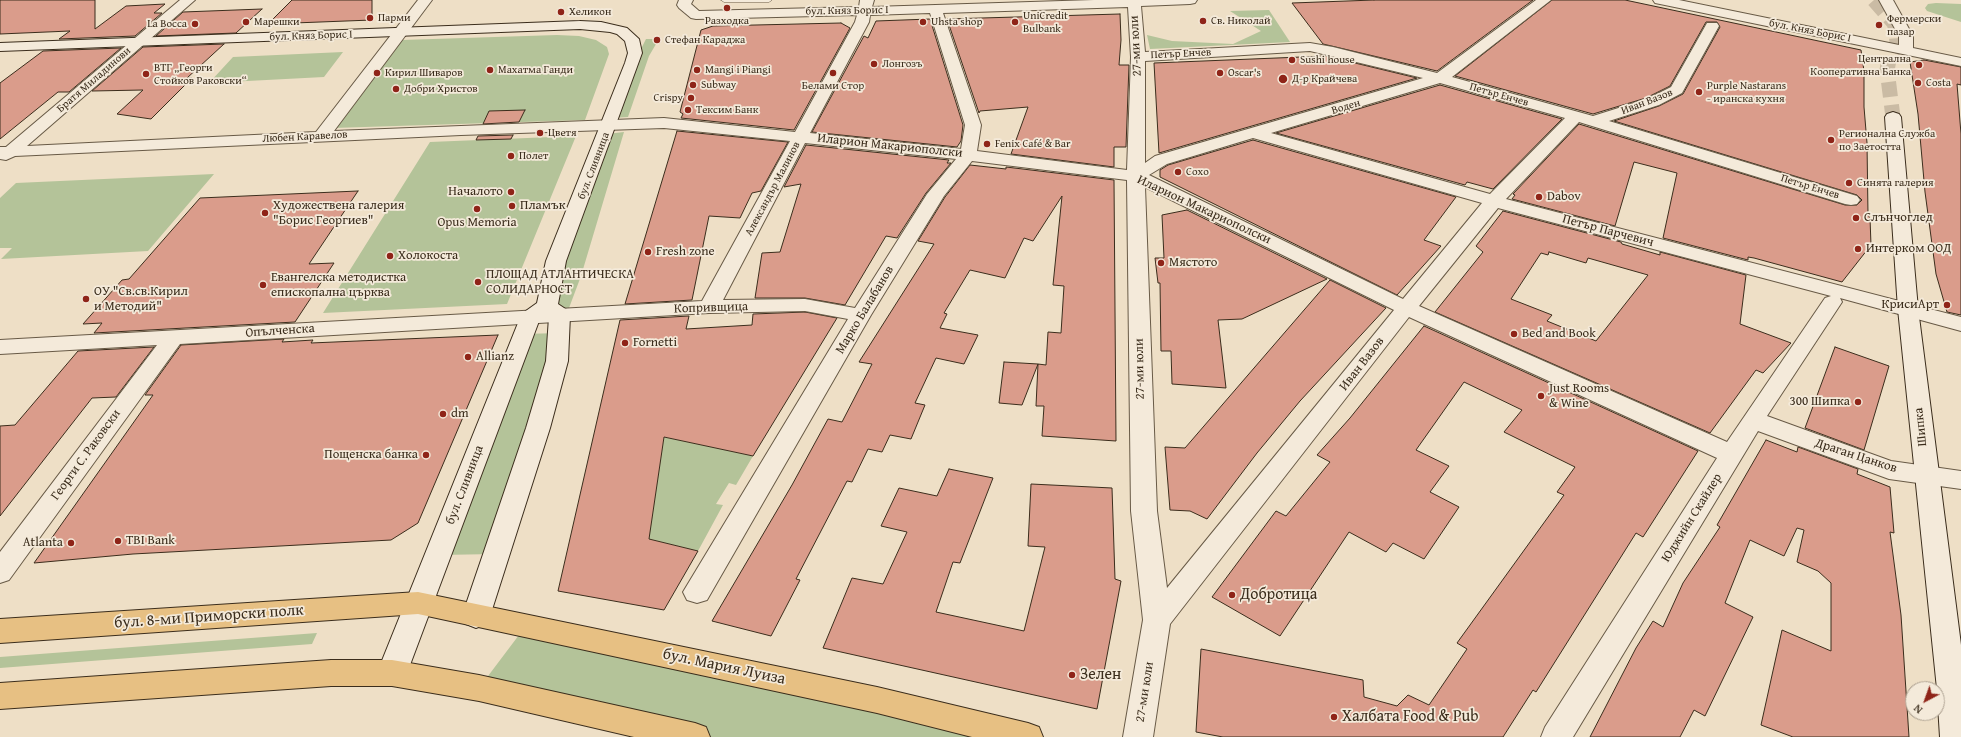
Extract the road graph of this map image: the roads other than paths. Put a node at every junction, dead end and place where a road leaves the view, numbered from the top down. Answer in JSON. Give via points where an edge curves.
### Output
{"nodes":[{"id":1,"x":188,"y":0,"type":"edge"},
{"id":2,"x":686,"y":0,"type":"edge"},
{"id":3,"x":724,"y":0,"type":"edge"},
{"id":4,"x":769,"y":0,"type":"edge"},
{"id":5,"x":1190,"y":0,"type":"edge"},
{"id":6,"x":1660,"y":0,"type":"edge"},
{"id":7,"x":1886,"y":0,"type":"edge"},
{"id":8,"x":1134,"y":2,"type":"edge"},
{"id":9,"x":1542,"y":2,"type":"edge"},
{"id":10,"x":423,"y":3,"type":"edge"},
{"id":11,"x":1022,"y":3,"type":"edge"},
{"id":12,"x":866,"y":5,"type":"edge"},
{"id":13,"x":937,"y":14,"type":"junction"},
{"id":14,"x":1712,"y":26,"type":"dead end"},
{"id":15,"x":622,"y":31,"type":"joint"},
{"id":16,"x":399,"y":32,"type":"junction"},
{"id":17,"x":137,"y":42,"type":"junction"},
{"id":18,"x":0,"y":47,"type":"edge"},
{"id":19,"x":1906,"y":50,"type":"junction"},
{"id":20,"x":1138,"y":57,"type":"junction"},
{"id":21,"x":1961,"y":62,"type":"edge"},
{"id":22,"x":1440,"y":78,"type":"junction"},
{"id":23,"x":1576,"y":116,"type":"junction"},
{"id":24,"x":1893,"y":117,"type":"tunnel mouth"},
{"id":25,"x":1593,"y":121,"type":"junction"},
{"id":26,"x":610,"y":124,"type":"junction"},
{"id":27,"x":1256,"y":134,"type":"junction"},
{"id":28,"x":802,"y":136,"type":"junction"},
{"id":29,"x":321,"y":137,"type":"junction"},
{"id":30,"x":3,"y":155,"type":"edge"},
{"id":31,"x":968,"y":155,"type":"junction"},
{"id":32,"x":1136,"y":176,"type":"junction"},
{"id":33,"x":1851,"y":200,"type":"dead end"},
{"id":34,"x":1494,"y":202,"type":"junction"},
{"id":35,"x":1832,"y":302,"type":"dead end"},
{"id":36,"x":709,"y":307,"type":"junction"},
{"id":37,"x":1406,"y":308,"type":"junction"},
{"id":38,"x":1908,"y":309,"type":"junction"},
{"id":39,"x":546,"y":313,"type":"junction"},
{"id":40,"x":861,"y":315,"type":"junction"},
{"id":41,"x":1961,"y":324,"type":"edge"},
{"id":42,"x":173,"y":338,"type":"junction"},
{"id":43,"x":0,"y":347,"type":"edge"},
{"id":44,"x":1753,"y":420,"type":"junction"},
{"id":45,"x":1731,"y":454,"type":"junction"},
{"id":46,"x":1926,"y":474,"type":"junction"},
{"id":47,"x":1961,"y":480,"type":"edge"},
{"id":48,"x":0,"y":572,"type":"edge"},
{"id":49,"x":697,"y":592,"type":"dead end"},
{"id":50,"x":418,"y":603,"type":"junction"},
{"id":51,"x":476,"y":616,"type":"junction"},
{"id":52,"x":1156,"y":620,"type":"junction"},
{"id":53,"x":0,"y":631,"type":"edge"},
{"id":54,"x":392,"y":672,"type":"junction"},
{"id":55,"x":1956,"y":675,"type":"edge"},
{"id":56,"x":0,"y":696,"type":"edge"},
{"id":57,"x":696,"y":737,"type":"edge"},
{"id":58,"x":1028,"y":737,"type":"edge"},
{"id":59,"x":1138,"y":737,"type":"edge"},
{"id":60,"x":1556,"y":737,"type":"edge"},
{"id":61,"x":1955,"y":737,"type":"edge"}],
"edges":[{"from":1,"to":17,"type":"street","name":"Братя Миладинови"},
{"from":2,"to":12,"type":"street","name":"бул. Княз Борис I","via":[[684,5],[696,15]]},
{"from":3,"to":4,"type":"lane"},
{"from":5,"to":8,"type":"street","name":"бул. Княз Борис I"},
{"from":6,"to":19,"type":"street","name":"бул. Княз Борис I"},
{"from":7,"to":19,"type":"street","via":[[1906,36]]},
{"from":8,"to":11,"type":"street","name":"бул. Княз Борис I"},
{"from":8,"to":20,"type":"street","name":"27-ми юли"},
{"from":9,"to":22,"type":"street","name":"Воден"},
{"from":10,"to":16,"type":"street"},
{"from":11,"to":13,"type":"street","name":"бул. Княз Борис I"},
{"from":12,"to":13,"type":"street","name":"бул. Княз Борис I"},
{"from":12,"to":28,"type":"street","name":"Александър Малинов","via":[[859,27]]},
{"from":13,"to":31,"type":"street","name":"Марко Балабанов","via":[[973,125]]},
{"from":14,"to":25,"type":"street","name":"Иван Вазов","via":[[1677,90],[1653,102]]},
{"from":15,"to":16,"type":"street","name":"бул. Княз Борис I","via":[[602,26],[580,25]]},
{"from":15,"to":26,"type":"street","name":"бул. Сливница","via":[[632,39],[635,53]]},
{"from":16,"to":17,"type":"street","name":"бул. Княз Борис I"},
{"from":16,"to":29,"type":"street"},
{"from":17,"to":18,"type":"street","name":"бул. Княз Борис I"},
{"from":17,"to":30,"type":"street","name":"Братя Миладинови"},
{"from":19,"to":21,"type":"street","name":"бул. Княз Борис I"},
{"from":20,"to":22,"type":"street","name":"Петър Енчев","via":[[1310,47]]},
{"from":20,"to":32,"type":"street","name":"27-ми юли"},
{"from":22,"to":23,"type":"street","name":"Петър Енчев"},
{"from":22,"to":27,"type":"street","name":"Воден"},
{"from":23,"to":25,"type":"street","name":"Петър Енчев"},
{"from":23,"to":34,"type":"street","name":"Иван Вазов"},
{"from":24,"to":38,"type":"street","name":"Шипка"},
{"from":25,"to":33,"type":"street","name":"Петър Енчев"},
{"from":26,"to":28,"type":"street","name":"Иларион Макариополски","via":[[676,124]]},
{"from":26,"to":29,"type":"street","name":"Любен Каравелов"},
{"from":26,"to":39,"type":"street","name":"бул. Сливница","via":[[556,261]]},
{"from":27,"to":32,"type":"street","name":"Воден","via":[[1161,160]]},
{"from":27,"to":34,"type":"street","name":"Петър Парчевич"},
{"from":28,"to":31,"type":"street","name":"Иларион Макариополски"},
{"from":28,"to":36,"type":"street","name":"Александър Малинов"},
{"from":29,"to":30,"type":"street","name":"Любен Каравелов"},
{"from":31,"to":32,"type":"street","name":"Иларион Макариополски"},
{"from":31,"to":40,"type":"street","name":"Марко Балабанов","via":[[936,194]]},
{"from":32,"to":37,"type":"street","name":"Иларион Макариополски"},
{"from":32,"to":52,"type":"street","name":"27-ми юли","via":[[1144,511]]},
{"from":34,"to":37,"type":"street","name":"Иван Вазов"},
{"from":34,"to":38,"type":"street","name":"Петър Парчевич"},
{"from":35,"to":44,"type":"street","name":"Юджийн Скайлер"},
{"from":36,"to":39,"type":"street","name":"Копривщица"},
{"from":36,"to":40,"type":"street","name":"Копривщица","via":[[805,305]]},
{"from":37,"to":45,"type":"street","name":"Иларион Макариополски"},
{"from":37,"to":52,"type":"street","name":"Иван Вазов"},
{"from":38,"to":41,"type":"street","name":"Петър Парчевич"},
{"from":38,"to":46,"type":"street","name":"Шипка"},
{"from":39,"to":42,"type":"street","name":"Опълченска"},
{"from":39,"to":50,"type":"street","name":"бул. Сливница"},
{"from":39,"to":51,"type":"street","name":"бул. Сливница","via":[[557,361],[538,428]]},
{"from":40,"to":49,"type":"street","name":"Марко Балабанов"},
{"from":42,"to":43,"type":"street","name":"Опълченска"},
{"from":42,"to":48,"type":"street","name":"Георги С. Раковски"},
{"from":44,"to":45,"type":"street","name":"Юджийн Скайлер"},
{"from":44,"to":46,"type":"street","name":"Драган Цанков","via":[[1889,470]]},
{"from":45,"to":60,"type":"street","name":"Юджийн Скайлер"},
{"from":46,"to":47,"type":"street","name":"Драган Цанков"},
{"from":46,"to":55,"type":"street","name":"Шипка"},
{"from":50,"to":51,"type":"main road","name":"бул. Мария Луиза"},
{"from":50,"to":53,"type":"main road","name":"бул. 8-ми Приморски полк"},
{"from":50,"to":54,"type":"street","name":"бул. Сливница"},
{"from":51,"to":58,"type":"main road","name":"бул. Мария Луиза","via":[[877,700]]},
{"from":52,"to":59,"type":"street","name":"27-ми юли"},
{"from":54,"to":56,"type":"main road","via":[[331,672]]},
{"from":54,"to":57,"type":"main road","via":[[479,688]]},
{"from":55,"to":61,"type":"street","name":"Шипка"}]}
